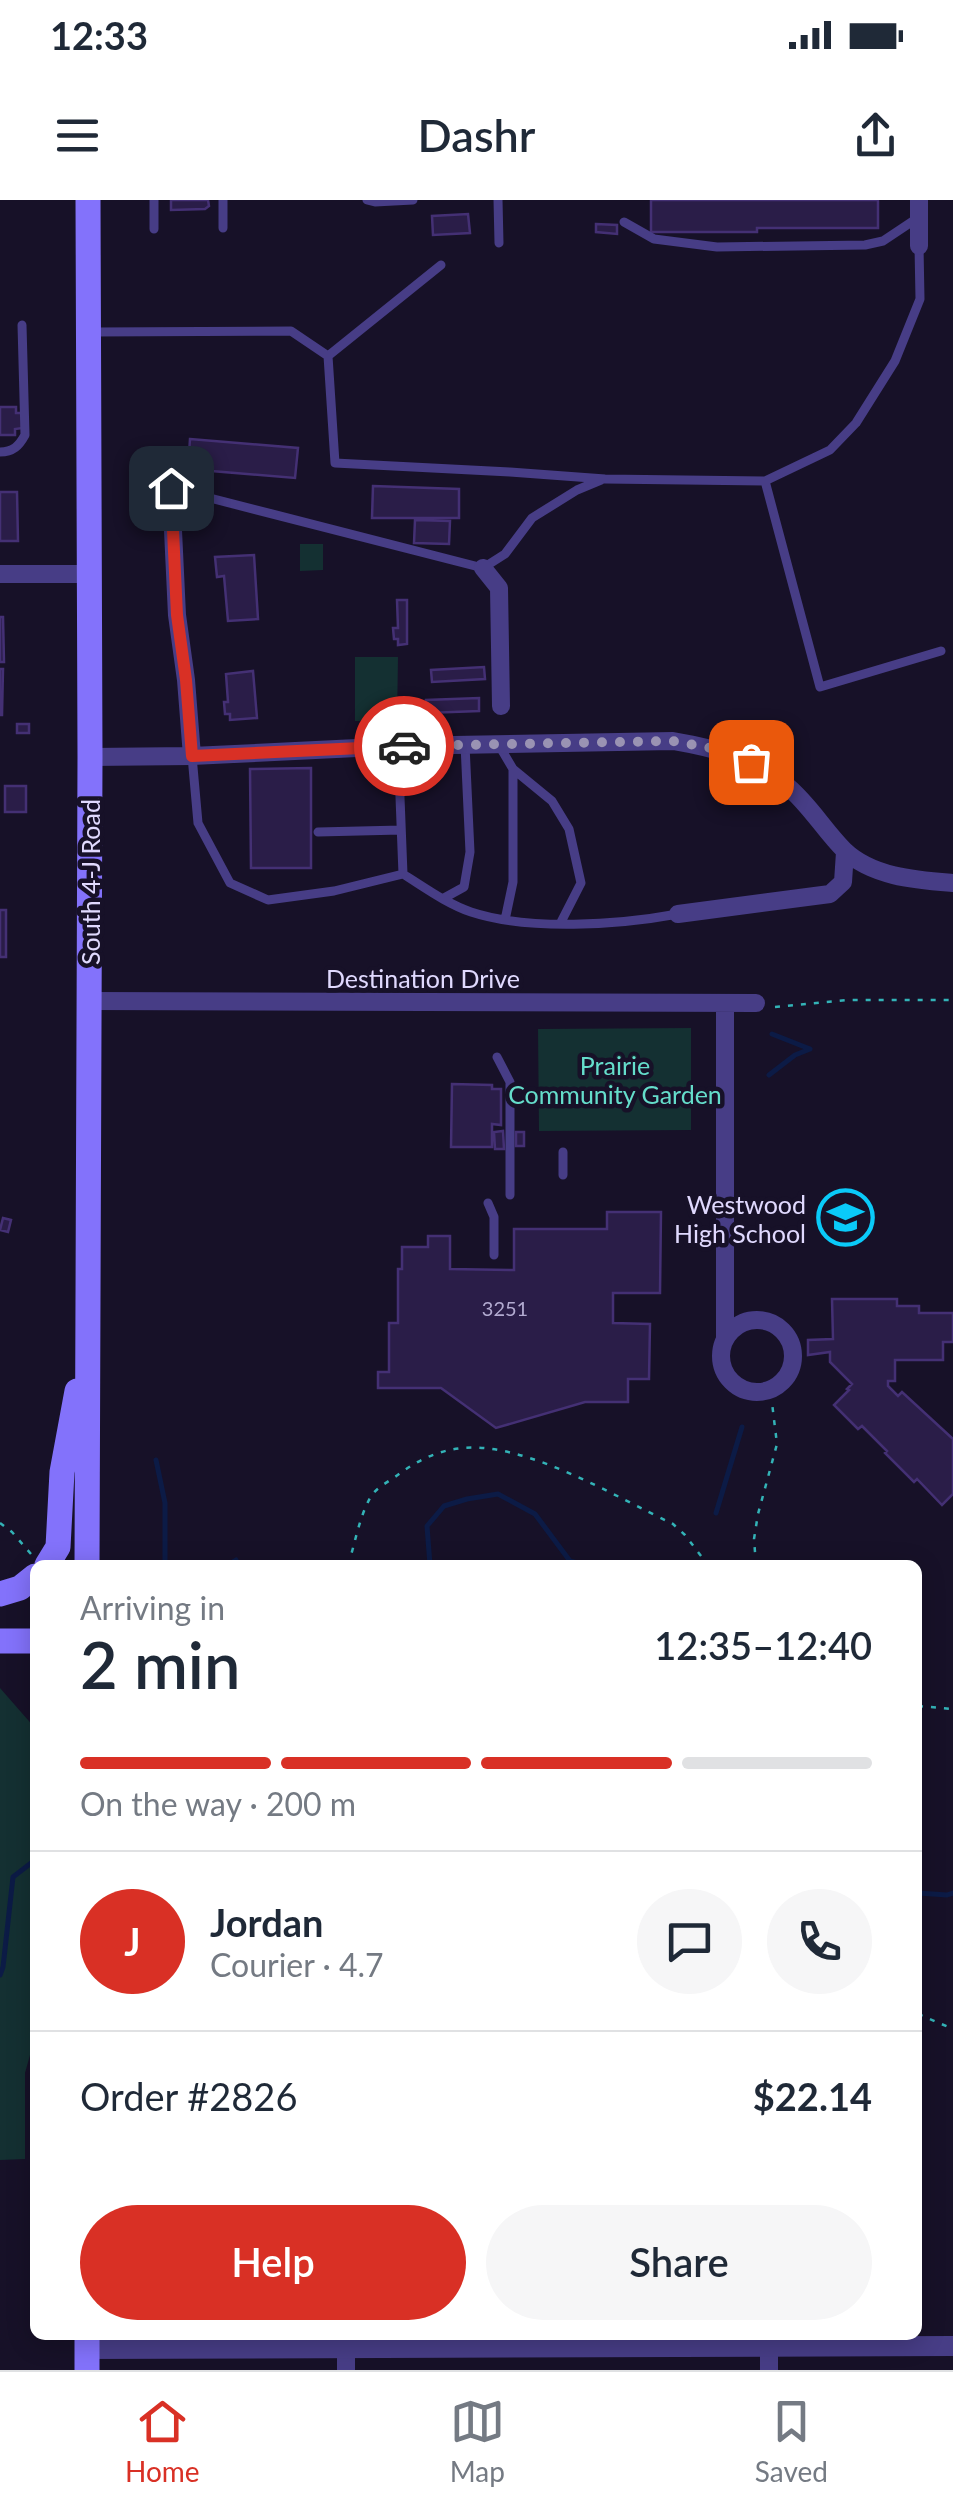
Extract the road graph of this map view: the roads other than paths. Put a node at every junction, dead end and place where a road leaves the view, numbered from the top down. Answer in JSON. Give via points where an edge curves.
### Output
{"nodes":[{"id":1,"x":88,"y":200,"type":"edge"},
{"id":2,"x":154,"y":200,"type":"edge"},
{"id":3,"x":224,"y":200,"type":"edge"},
{"id":4,"x":367,"y":200,"type":"edge"},
{"id":5,"x":413,"y":200,"type":"edge"},
{"id":6,"x":498,"y":200,"type":"edge"},
{"id":7,"x":919,"y":208,"type":"edge"},
{"id":8,"x":624,"y":222,"type":"dead end"},
{"id":9,"x":224,"y":228,"type":"dead end"},
{"id":10,"x":154,"y":230,"type":"dead end"},
{"id":11,"x":499,"y":243,"type":"dead end"},
{"id":12,"x":919,"y":246,"type":"joint"},
{"id":13,"x":442,"y":266,"type":"dead end"},
{"id":14,"x":22,"y":325,"type":"dead end"},
{"id":15,"x":88,"y":332,"type":"junction"},
{"id":16,"x":328,"y":356,"type":"junction"},
{"id":17,"x":0,"y":452,"type":"edge"},
{"id":18,"x":604,"y":479,"type":"junction"},
{"id":19,"x":764,"y":481,"type":"junction"},
{"id":20,"x":171,"y":488,"type":"joint"},
{"id":21,"x":483,"y":568,"type":"junction"},
{"id":22,"x":0,"y":574,"type":"edge"},
{"id":23,"x":90,"y":574,"type":"junction"},
{"id":24,"x":941,"y":651,"type":"dead end"},
{"id":25,"x":502,"y":706,"type":"dead end"},
{"id":26,"x":498,"y":744,"type":"junction"},
{"id":27,"x":465,"y":745,"type":"junction"},
{"id":28,"x":398,"y":746,"type":"junction"},
{"id":29,"x":192,"y":756,"type":"junction"},
{"id":30,"x":90,"y":757,"type":"junction"},
{"id":31,"x":513,"y":769,"type":"junction"},
{"id":32,"x":401,"y":830,"type":"junction"},
{"id":33,"x":318,"y":832,"type":"dead end"},
{"id":34,"x":845,"y":852,"type":"junction"},
{"id":35,"x":403,"y":874,"type":"junction"},
{"id":36,"x":953,"y":883,"type":"edge"},
{"id":37,"x":444,"y":898,"type":"junction"},
{"id":38,"x":678,"y":914,"type":"joint"},
{"id":39,"x":505,"y":920,"type":"junction"},
{"id":40,"x":560,"y":924,"type":"junction"},
{"id":41,"x":89,"y":1001,"type":"junction"},
{"id":42,"x":725,"y":1003,"type":"junction"},
{"id":43,"x":756,"y":1003,"type":"road end"},
{"id":44,"x":497,"y":1057,"type":"dead end"},
{"id":45,"x":563,"y":1152,"type":"dead end"},
{"id":46,"x":563,"y":1175,"type":"dead end"},
{"id":47,"x":510,"y":1194,"type":"dead end"},
{"id":48,"x":488,"y":1203,"type":"dead end"},
{"id":49,"x":494,"y":1254,"type":"dead end"},
{"id":50,"x":89,"y":1327,"type":"junction"},
{"id":51,"x":725,"y":1338,"type":"junction"},
{"id":52,"x":47,"y":1560,"type":"edge"},
{"id":53,"x":87,"y":1560,"type":"edge"},
{"id":54,"x":30,"y":1578,"type":"edge"},
{"id":55,"x":0,"y":1594,"type":"edge"},
{"id":56,"x":0,"y":1641,"type":"edge"},
{"id":57,"x":30,"y":1641,"type":"edge"},
{"id":58,"x":769,"y":2346,"type":"junction"},
{"id":59,"x":953,"y":2346,"type":"edge"},
{"id":60,"x":346,"y":2347,"type":"junction"},
{"id":61,"x":87,"y":2351,"type":"edge"},
{"id":62,"x":346,"y":2370,"type":"edge"},
{"id":63,"x":769,"y":2370,"type":"edge"}],
"edges":[{"from":1,"to":15,"type":"main road","name":"South 4-J Road"},
{"from":2,"to":10,"type":"lane"},
{"from":3,"to":9,"type":"lane"},
{"from":4,"to":5,"type":"lane"},
{"from":6,"to":11,"type":"lane"},
{"from":7,"to":8,"type":"lane","via":[[883,240],[865,246],[717,247],[654,239]]},
{"from":7,"to":12,"type":"street"},
{"from":12,"to":19,"type":"lane","via":[[920,299],[896,361],[856,423],[830,450]]},
{"from":13,"to":16,"type":"lane"},
{"from":14,"to":17,"type":"lane","via":[[25,435],[10,452]]},
{"from":15,"to":16,"type":"lane","via":[[291,331]]},
{"from":15,"to":23,"type":"main road","name":"South 4-J Road"},
{"from":16,"to":18,"type":"lane","via":[[335,463]]},
{"from":18,"to":19,"type":"lane"},
{"from":18,"to":21,"type":"lane","via":[[532,518],[504,554]]},
{"from":19,"to":24,"type":"lane","via":[[820,687]]},
{"from":20,"to":21,"type":"lane"},
{"from":20,"to":29,"type":"street"},
{"from":21,"to":25,"type":"street","via":[[498,588]]},
{"from":22,"to":23,"type":"street"},
{"from":23,"to":30,"type":"main road","name":"South 4-J Road"},
{"from":26,"to":27,"type":"street"},
{"from":26,"to":31,"type":"lane"},
{"from":26,"to":34,"type":"street","via":[[673,741],[711,748],[751,762],[788,786]]},
{"from":27,"to":28,"type":"street"},
{"from":27,"to":37,"type":"lane","via":[[470,852],[464,887]]},
{"from":28,"to":29,"type":"street"},
{"from":28,"to":32,"type":"lane"},
{"from":29,"to":30,"type":"street"},
{"from":29,"to":35,"type":"lane","via":[[198,823],[230,883],[268,900]]},
{"from":30,"to":41,"type":"main road","name":"South 4-J Road"},
{"from":31,"to":39,"type":"lane","via":[[513,882]]},
{"from":31,"to":40,"type":"lane","via":[[552,802],[570,829],[581,883]]},
{"from":32,"to":33,"type":"lane"},
{"from":32,"to":35,"type":"lane"},
{"from":34,"to":36,"type":"street","via":[[881,872]]},
{"from":34,"to":38,"type":"street","via":[[843,882],[830,894]]},
{"from":35,"to":37,"type":"lane"},
{"from":37,"to":39,"type":"lane","via":[[468,912]]},
{"from":38,"to":40,"type":"lane"},
{"from":39,"to":40,"type":"lane"},
{"from":41,"to":42,"type":"street","name":"Destination Drive"},
{"from":41,"to":50,"type":"main road","name":"South 4-J Road"},
{"from":42,"to":43,"type":"street","name":"Destination Drive"},
{"from":42,"to":51,"type":"street"},
{"from":44,"to":47,"type":"lane","via":[[510,1082]]},
{"from":45,"to":46,"type":"lane"},
{"from":48,"to":49,"type":"lane"},
{"from":50,"to":52,"type":"main road","via":[[62,1472],[58,1546]]},
{"from":50,"to":53,"type":"main road","name":"South 4-J Road"},
{"from":51,"to":51,"type":"street","via":[[720,1360],[740,1388],[774,1388],[790,1371],[792,1347],[768,1321],[744,1322]]},
{"from":54,"to":55,"type":"main road"},
{"from":56,"to":57,"type":"main road"},
{"from":58,"to":59,"type":"street"},
{"from":58,"to":60,"type":"street"},
{"from":58,"to":63,"type":"street"},
{"from":60,"to":61,"type":"street"},
{"from":60,"to":62,"type":"street"}]}
